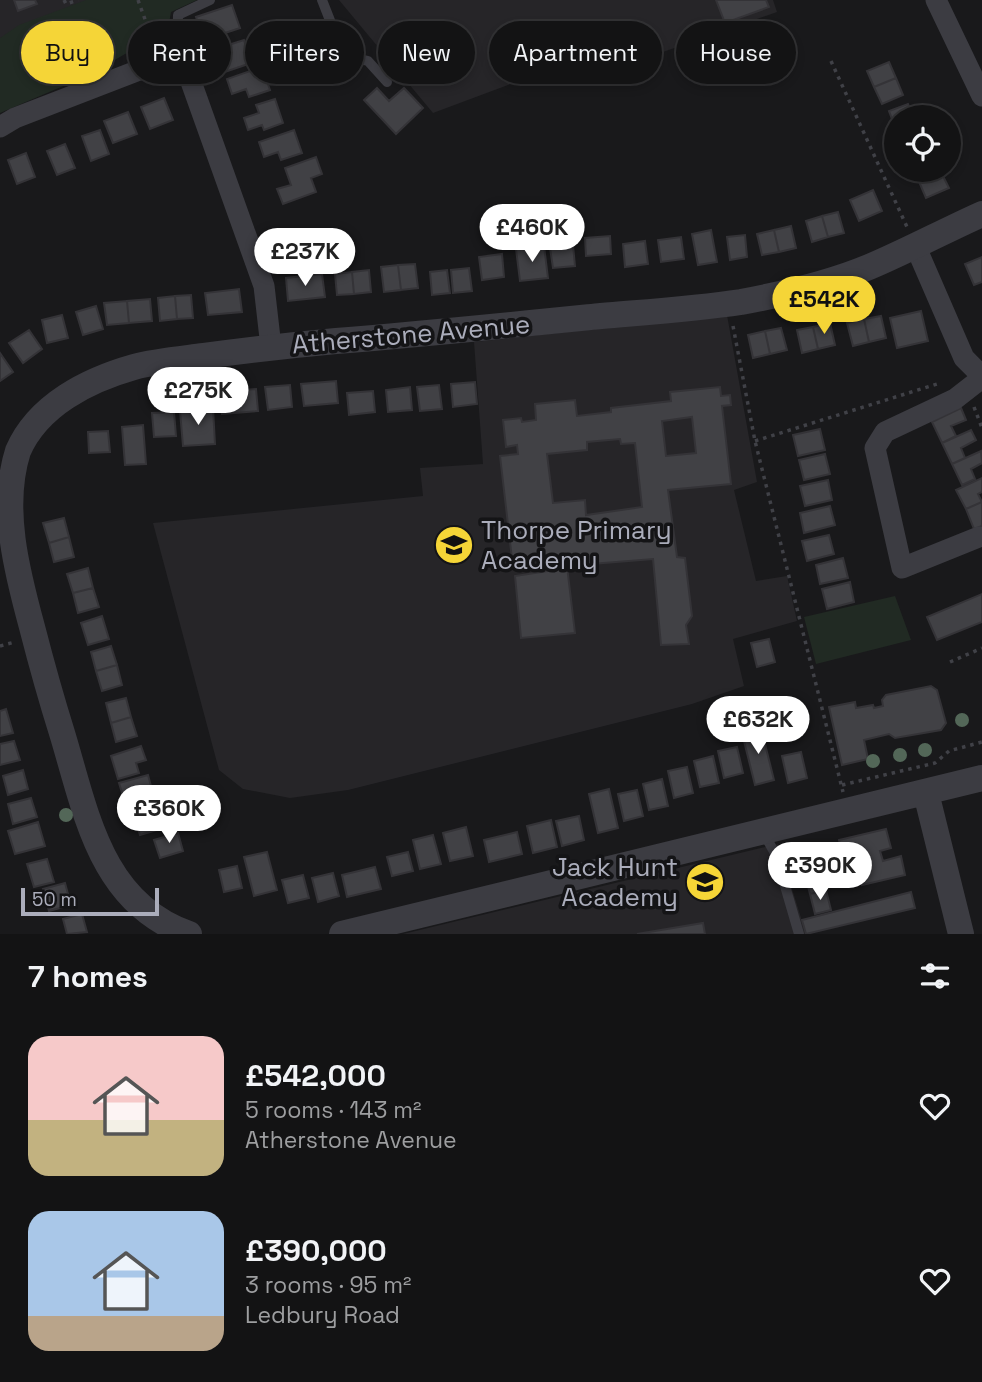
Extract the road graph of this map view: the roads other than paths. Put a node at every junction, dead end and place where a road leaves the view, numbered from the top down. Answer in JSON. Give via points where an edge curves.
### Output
{"nodes":[{"id":1,"x":210,"y":0,"type":"edge"},
{"id":2,"x":322,"y":0,"type":"edge"},
{"id":3,"x":936,"y":0,"type":"edge"},
{"id":4,"x":177,"y":21,"type":"edge"},
{"id":5,"x":378,"y":72,"type":"edge"},
{"id":6,"x":128,"y":77,"type":"edge"},
{"id":7,"x":192,"y":84,"type":"edge"},
{"id":8,"x":982,"y":96,"type":"edge"},
{"id":9,"x":0,"y":127,"type":"edge"},
{"id":10,"x":982,"y":214,"type":"edge"},
{"id":11,"x":915,"y":245,"type":"junction"},
{"id":12,"x":271,"y":347,"type":"junction"},
{"id":13,"x":982,"y":377,"type":"edge"},
{"id":14,"x":979,"y":537,"type":"dead end"},
{"id":15,"x":982,"y":778,"type":"edge"},
{"id":16,"x":926,"y":793,"type":"junction"},
{"id":17,"x":762,"y":832,"type":"junction"},
{"id":18,"x":189,"y":934,"type":"edge"},
{"id":19,"x":342,"y":934,"type":"edge"},
{"id":20,"x":799,"y":934,"type":"edge"},
{"id":21,"x":961,"y":934,"type":"edge"}],
"edges":[{"from":1,"to":4,"type":"lane","via":[[178,15]]},
{"from":2,"to":5,"type":"lane","via":[[342,51],[368,61]]},
{"from":3,"to":8,"type":"street"},
{"from":6,"to":9,"type":"street"},
{"from":7,"to":12,"type":"street","via":[[264,286]]},
{"from":10,"to":11,"type":"street","name":"Atherstone Avenue"},
{"from":11,"to":12,"type":"street","name":"Atherstone Avenue","via":[[830,281],[740,302]]},
{"from":11,"to":13,"type":"street","via":[[964,358]]},
{"from":12,"to":18,"type":"street","name":"Atherstone Avenue","via":[[136,367],[94,381],[41,418],[19,449],[8,484],[8,519],[18,578],[93,836],[105,862],[133,900],[146,912]]},
{"from":13,"to":14,"type":"street","via":[[956,399],[885,432],[875,448],[902,568]]},
{"from":15,"to":16,"type":"street"},
{"from":16,"to":17,"type":"street"},
{"from":16,"to":21,"type":"street"},
{"from":17,"to":19,"type":"street"},
{"from":17,"to":20,"type":"lane","via":[[776,855]]}]}
